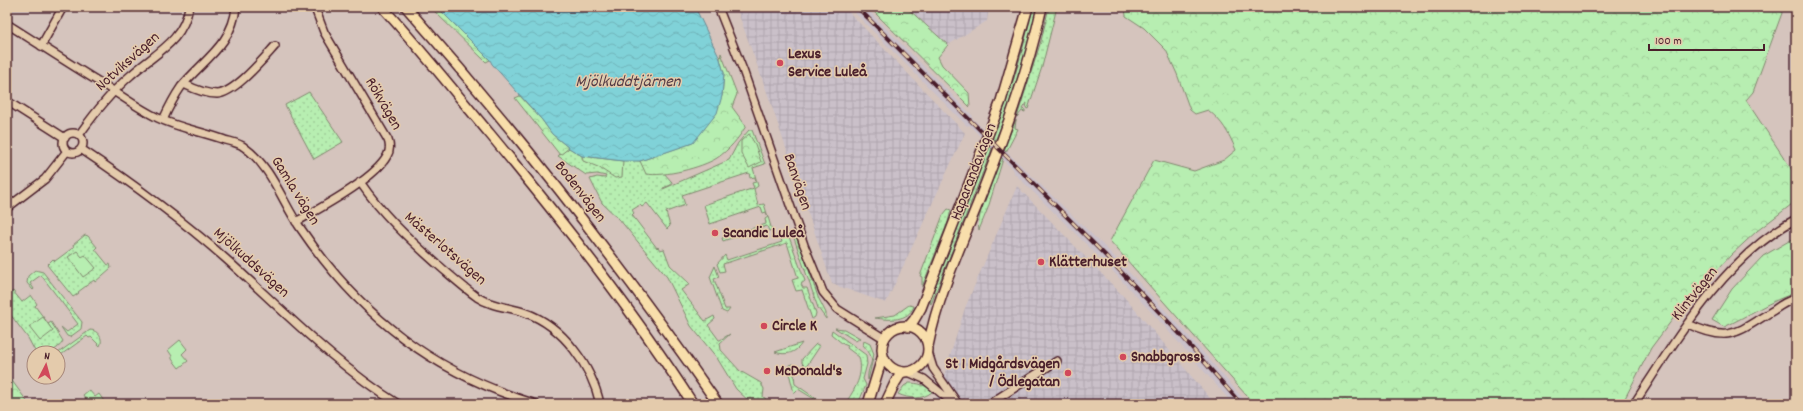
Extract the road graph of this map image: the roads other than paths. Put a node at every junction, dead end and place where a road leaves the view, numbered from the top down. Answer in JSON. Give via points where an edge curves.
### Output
{"nodes":[{"id":1,"x":63,"y":7,"type":"edge"},
{"id":2,"x":189,"y":7,"type":"edge"},
{"id":3,"x":236,"y":7,"type":"edge"},
{"id":4,"x":382,"y":7,"type":"edge"},
{"id":5,"x":406,"y":7,"type":"edge"},
{"id":6,"x":718,"y":7,"type":"edge"},
{"id":7,"x":1028,"y":7,"type":"edge"},
{"id":8,"x":1042,"y":7,"type":"edge"},
{"id":9,"x":316,"y":10,"type":"dead end"},
{"id":10,"x":7,"y":24,"type":"edge"},
{"id":11,"x":41,"y":46,"type":"junction"},
{"id":12,"x":275,"y":46,"type":"dead end"},
{"id":13,"x":184,"y":84,"type":"junction"},
{"id":14,"x":114,"y":92,"type":"junction"},
{"id":15,"x":7,"y":101,"type":"edge"},
{"id":16,"x":163,"y":120,"type":"junction"},
{"id":17,"x":79,"y":135,"type":"junction"},
{"id":18,"x":65,"y":138,"type":"junction"},
{"id":19,"x":81,"y":149,"type":"junction"},
{"id":20,"x":67,"y":151,"type":"junction"},
{"id":21,"x":360,"y":182,"type":"junction"},
{"id":22,"x":7,"y":208,"type":"edge"},
{"id":23,"x":1796,"y":219,"type":"edge"},
{"id":24,"x":296,"y":222,"type":"junction"},
{"id":25,"x":1796,"y":299,"type":"edge"},
{"id":26,"x":1688,"y":324,"type":"junction"},
{"id":27,"x":908,"y":327,"type":"junction"},
{"id":28,"x":885,"y":339,"type":"junction"},
{"id":29,"x":928,"y":349,"type":"junction"},
{"id":30,"x":883,"y":355,"type":"junction"},
{"id":31,"x":1057,"y":361,"type":"dead end"},
{"id":32,"x":905,"y":372,"type":"junction"},
{"id":33,"x":398,"y":404,"type":"edge"},
{"id":34,"x":536,"y":404,"type":"edge"},
{"id":35,"x":600,"y":404,"type":"edge"},
{"id":36,"x":693,"y":404,"type":"edge"},
{"id":37,"x":718,"y":404,"type":"edge"},
{"id":38,"x":868,"y":404,"type":"edge"},
{"id":39,"x":885,"y":404,"type":"edge"},
{"id":40,"x":954,"y":404,"type":"edge"},
{"id":41,"x":958,"y":404,"type":"edge"},
{"id":42,"x":989,"y":404,"type":"edge"},
{"id":43,"x":1634,"y":404,"type":"edge"}],
"edges":[{"from":1,"to":11,"type":"street"},
{"from":2,"to":14,"type":"street","name":"Notviksvägen","via":[[187,20],[176,38],[130,75]]},
{"from":3,"to":13,"type":"street","via":[[234,22],[223,43]]},
{"from":4,"to":36,"type":"main road","name":"Bodenvägen","via":[[450,84],[550,207],[613,288]]},
{"from":5,"to":37,"type":"main road","name":"Bodenvägen","via":[[465,73],[584,220]]},
{"from":6,"to":28,"type":"street","name":"Banvägen","via":[[823,292],[837,309]]},
{"from":7,"to":27,"type":"main road","name":"Haparandavägen","via":[[1014,62],[988,136],[921,308]]},
{"from":8,"to":29,"type":"main road","name":"Haparandavägen","via":[[1017,101],[940,297]]},
{"from":9,"to":21,"type":"street","name":"Rökvägen","via":[[324,32],[389,144],[387,156]]},
{"from":10,"to":11,"type":"street","name":"Gamla vägen"},
{"from":11,"to":14,"type":"street","name":"Gamla vägen"},
{"from":12,"to":13,"type":"street","via":[[254,69],[221,93],[205,92]]},
{"from":13,"to":16,"type":"street"},
{"from":14,"to":16,"type":"street","name":"Gamla vägen"},
{"from":14,"to":17,"type":"street","name":"Notviksvägen"},
{"from":15,"to":18,"type":"street"},
{"from":16,"to":24,"type":"street","name":"Gamla vägen","via":[[242,146],[259,160]]},
{"from":17,"to":18,"type":"street","via":[[71,133]]},
{"from":17,"to":19,"type":"street","via":[[83,142]]},
{"from":18,"to":20,"type":"street","via":[[63,145]]},
{"from":19,"to":20,"type":"street","via":[[75,153]]},
{"from":19,"to":33,"type":"street","name":"Mjölkuddsvägen","via":[[178,219],[331,355]]},
{"from":20,"to":22,"type":"street","via":[[45,179]]},
{"from":21,"to":24,"type":"street","name":"Rökvägen"},
{"from":21,"to":35,"type":"street","name":"Mästerlotsvägen","via":[[393,224],[458,282],[485,301],[530,314],[556,332],[584,366]]},
{"from":23,"to":26,"type":"street","name":"Klintvägen","via":[[1764,240],[1744,258]]},
{"from":24,"to":34,"type":"street","name":"Gamla vägen","via":[[351,293],[397,334],[432,359],[473,380]]},
{"from":25,"to":26,"type":"street","via":[[1734,333],[1718,335]]},
{"from":26,"to":43,"type":"street","name":"Klintvägen"},
{"from":27,"to":28,"type":"main road","via":[[893,330]]},
{"from":27,"to":29,"type":"main road","via":[[915,328],[921,333],[926,339]]},
{"from":28,"to":30,"type":"main road"},
{"from":29,"to":32,"type":"main road","via":[[923,364],[916,370]]},
{"from":29,"to":41,"type":"street","via":[[933,368]]},
{"from":30,"to":32,"type":"main road","via":[[890,366]]},
{"from":30,"to":38,"type":"main road"},
{"from":31,"to":42,"type":"street"},
{"from":32,"to":39,"type":"main road"},
{"from":32,"to":40,"type":"street","via":[[924,379]]}]}
